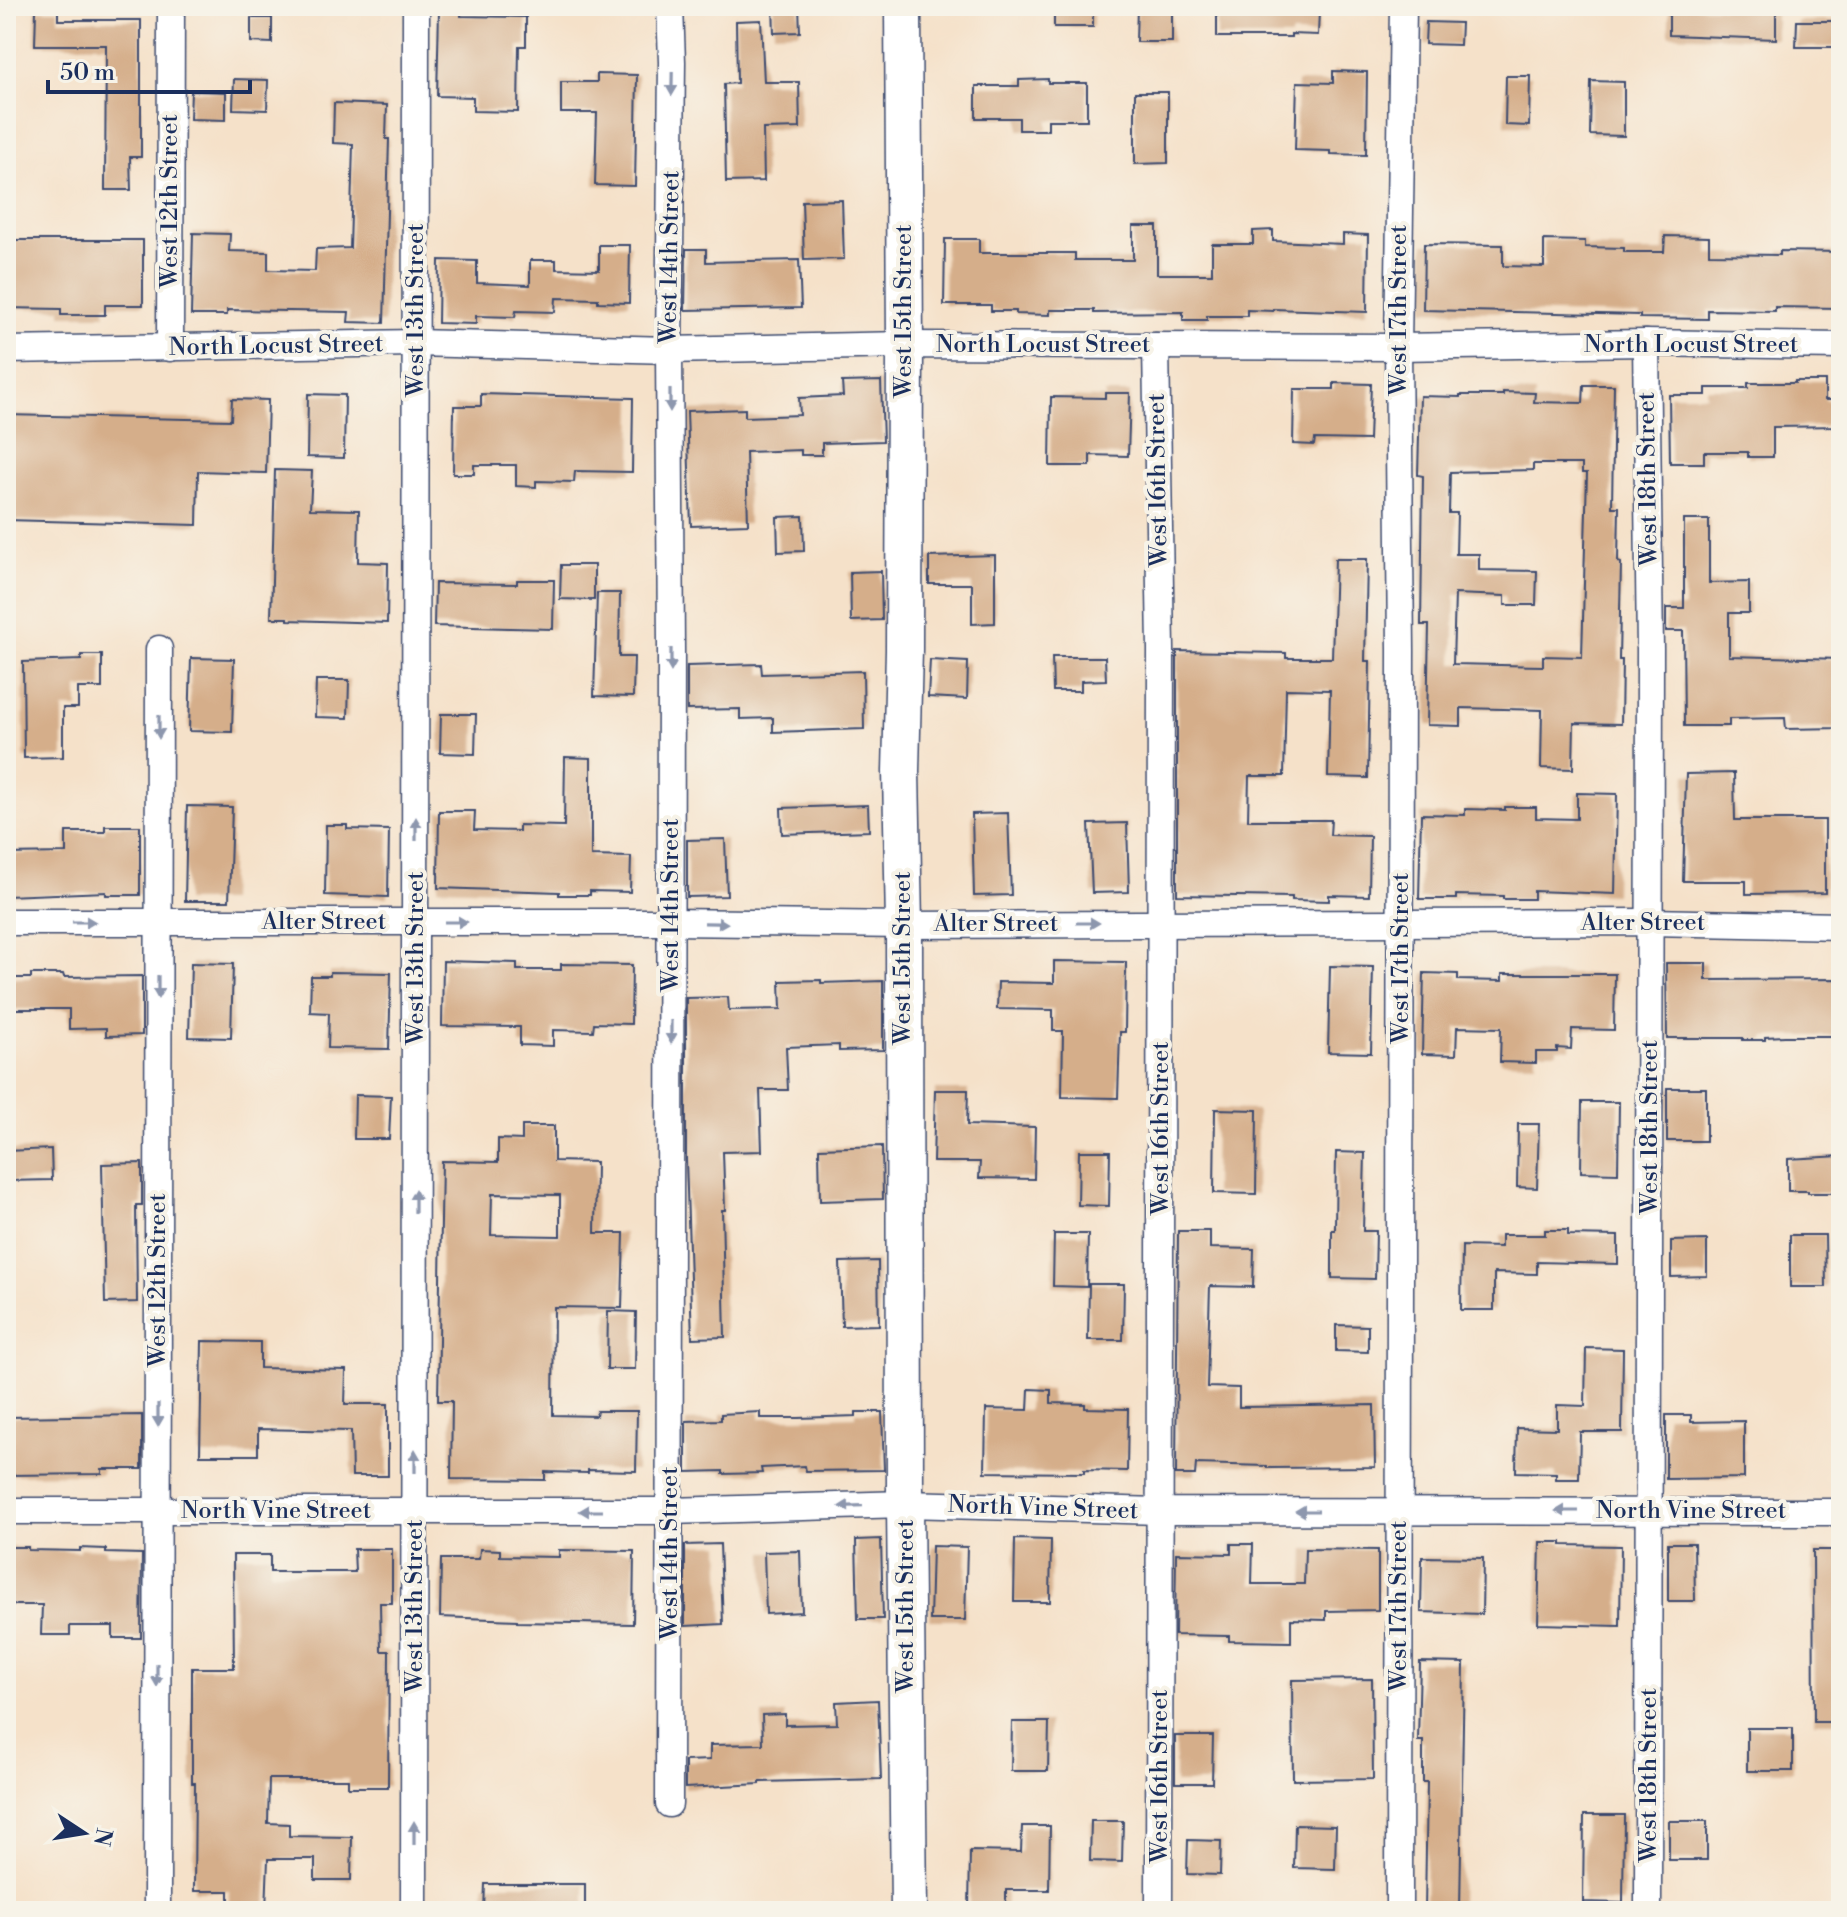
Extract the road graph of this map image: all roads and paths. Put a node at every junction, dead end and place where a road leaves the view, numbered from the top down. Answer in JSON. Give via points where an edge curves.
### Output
{"nodes":[{"id":1,"x":171,"y":6,"type":"edge"},
{"id":2,"x":416,"y":6,"type":"edge"},
{"id":3,"x":670,"y":6,"type":"edge"},
{"id":4,"x":903,"y":6,"type":"edge"},
{"id":5,"x":1403,"y":6,"type":"edge"},
{"id":6,"x":415,"y":343,"type":"junction"},
{"id":7,"x":1646,"y":343,"type":"junction"},
{"id":8,"x":905,"y":345,"type":"junction"},
{"id":9,"x":1156,"y":346,"type":"junction"},
{"id":10,"x":1841,"y":346,"type":"edge"},
{"id":11,"x":1398,"y":347,"type":"junction"},
{"id":12,"x":170,"y":348,"type":"junction"},
{"id":13,"x":6,"y":350,"type":"edge"},
{"id":14,"x":669,"y":350,"type":"junction"},
{"id":15,"x":159,"y":649,"type":"dead end"},
{"id":16,"x":6,"y":922,"type":"edge"},
{"id":17,"x":158,"y":922,"type":"junction"},
{"id":18,"x":671,"y":922,"type":"junction"},
{"id":19,"x":1400,"y":922,"type":"junction"},
{"id":20,"x":1650,"y":922,"type":"junction"},
{"id":21,"x":416,"y":923,"type":"junction"},
{"id":22,"x":1161,"y":923,"type":"junction"},
{"id":23,"x":904,"y":925,"type":"junction"},
{"id":24,"x":1841,"y":926,"type":"edge"},
{"id":25,"x":905,"y":1504,"type":"junction"},
{"id":26,"x":6,"y":1511,"type":"edge"},
{"id":27,"x":157,"y":1511,"type":"junction"},
{"id":28,"x":415,"y":1511,"type":"junction"},
{"id":29,"x":670,"y":1511,"type":"junction"},
{"id":30,"x":1160,"y":1511,"type":"junction"},
{"id":31,"x":1400,"y":1511,"type":"junction"},
{"id":32,"x":1649,"y":1511,"type":"junction"},
{"id":33,"x":1841,"y":1512,"type":"edge"},
{"id":34,"x":669,"y":1804,"type":"dead end"},
{"id":35,"x":157,"y":1911,"type":"edge"},
{"id":36,"x":414,"y":1911,"type":"edge"},
{"id":37,"x":909,"y":1911,"type":"edge"},
{"id":38,"x":1159,"y":1911,"type":"edge"},
{"id":39,"x":1399,"y":1911,"type":"edge"},
{"id":40,"x":1648,"y":1911,"type":"edge"}],
"edges":[{"from":1,"to":12,"type":"street","name":"West 12th Street"},
{"from":2,"to":6,"type":"street","name":"West 13th Street"},
{"from":3,"to":14,"type":"street","name":"West 14th Street","one_way":true},
{"from":4,"to":8,"type":"main road","name":"West 15th Street"},
{"from":5,"to":11,"type":"street","name":"West 17th Street"},
{"from":6,"to":12,"type":"street","name":"North Locust Street"},
{"from":6,"to":14,"type":"street","name":"North Locust Street"},
{"from":21,"to":6,"type":"street","name":"West 13th Street","one_way":true},
{"from":7,"to":10,"type":"street","name":"North Locust Street"},
{"from":7,"to":11,"type":"street","name":"North Locust Street"},
{"from":7,"to":20,"type":"street","name":"West 18th Street"},
{"from":8,"to":9,"type":"street","name":"North Locust Street"},
{"from":8,"to":14,"type":"street","name":"North Locust Street"},
{"from":8,"to":23,"type":"main road","name":"West 15th Street"},
{"from":9,"to":11,"type":"street","name":"North Locust Street"},
{"from":9,"to":22,"type":"street","name":"West 16th Street"},
{"from":11,"to":19,"type":"street","name":"West 17th Street"},
{"from":12,"to":13,"type":"street","name":"North Locust Street"},
{"from":14,"to":18,"type":"street","name":"West 14th Street","one_way":true},
{"from":15,"to":17,"type":"street","name":"West 12th Street","one_way":true},
{"from":16,"to":17,"type":"street","name":"Alter Street","one_way":true},
{"from":17,"to":21,"type":"street","name":"Alter Street"},
{"from":17,"to":27,"type":"street","name":"West 12th Street","one_way":true},
{"from":21,"to":18,"type":"street","name":"Alter Street","one_way":true},
{"from":18,"to":23,"type":"street","name":"Alter Street","one_way":true},
{"from":18,"to":29,"type":"street","name":"West 14th Street","one_way":true},
{"from":19,"to":20,"type":"street","name":"Alter Street"},
{"from":19,"to":22,"type":"street","name":"Alter Street"},
{"from":19,"to":31,"type":"street","name":"West 17th Street"},
{"from":20,"to":24,"type":"street","name":"Alter Street"},
{"from":20,"to":32,"type":"street","name":"West 18th Street"},
{"from":28,"to":21,"type":"street","name":"West 13th Street","one_way":true},
{"from":23,"to":22,"type":"street","name":"Alter Street","one_way":true},
{"from":22,"to":30,"type":"street","name":"West 16th Street"},
{"from":23,"to":25,"type":"main road","name":"West 15th Street"},
{"from":25,"to":29,"type":"street","name":"North Vine Street","one_way":true},
{"from":25,"to":30,"type":"street","name":"North Vine Street"},
{"from":25,"to":37,"type":"main road","name":"West 15th Street"},
{"from":26,"to":27,"type":"street","name":"North Vine Street"},
{"from":27,"to":28,"type":"street","name":"North Vine Street"},
{"from":27,"to":35,"type":"street","name":"West 12th Street","one_way":true},
{"from":29,"to":28,"type":"street","name":"North Vine Street","one_way":true},
{"from":36,"to":28,"type":"street","name":"West 13th Street","one_way":true},
{"from":29,"to":34,"type":"street","name":"West 14th Street"},
{"from":31,"to":30,"type":"street","name":"North Vine Street","one_way":true},
{"from":30,"to":38,"type":"street","name":"West 16th Street"},
{"from":32,"to":31,"type":"street","name":"North Vine Street","one_way":true},
{"from":31,"to":39,"type":"street","name":"West 17th Street"},
{"from":32,"to":33,"type":"street","name":"North Vine Street"},
{"from":32,"to":40,"type":"street","name":"West 18th Street"}]}
